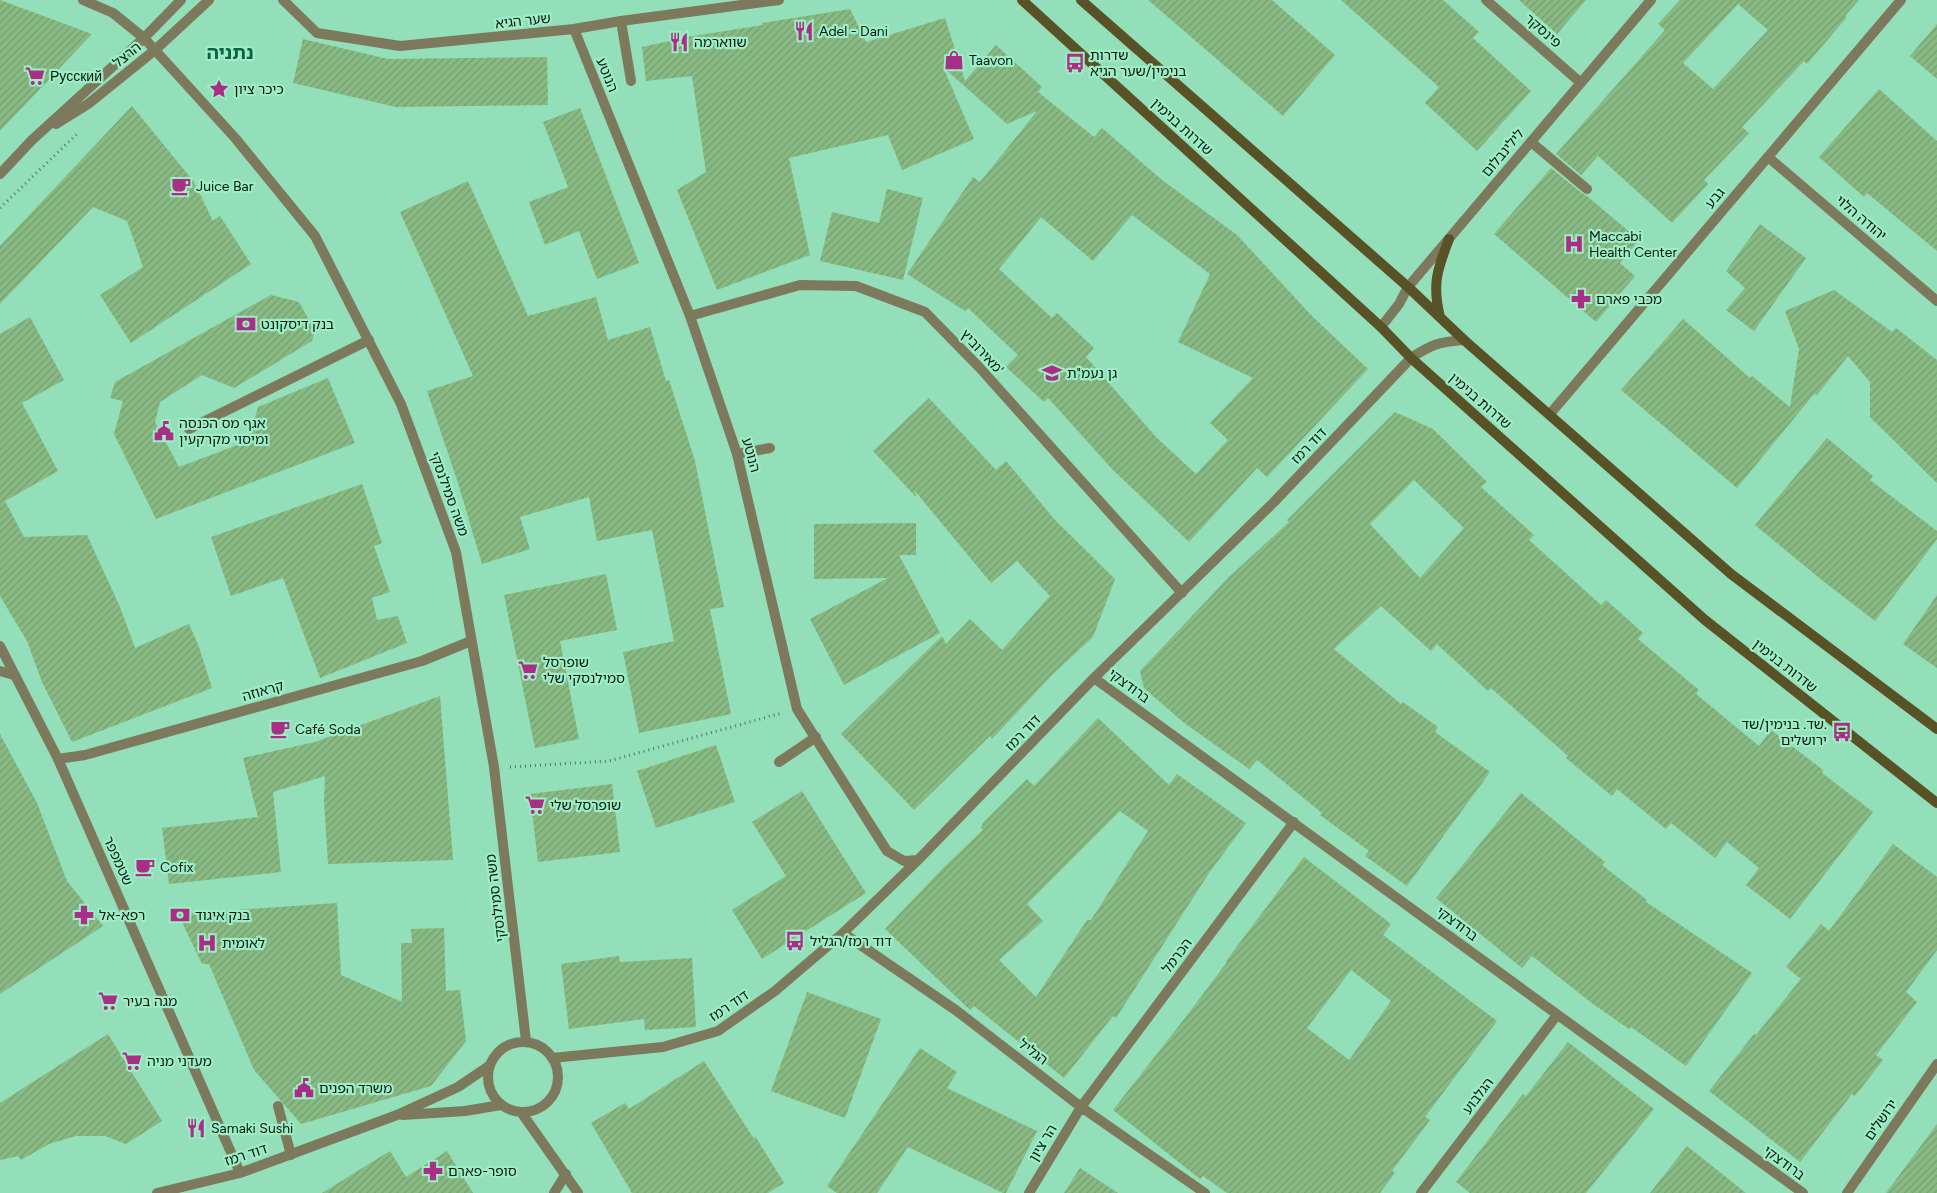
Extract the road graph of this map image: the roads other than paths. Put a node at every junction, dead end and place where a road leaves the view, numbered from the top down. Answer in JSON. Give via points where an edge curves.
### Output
{"nodes":[{"id":1,"x":83,"y":0,"type":"edge"},
{"id":2,"x":181,"y":0,"type":"edge"},
{"id":3,"x":209,"y":0,"type":"edge"},
{"id":4,"x":283,"y":0,"type":"edge"},
{"id":5,"x":779,"y":0,"type":"edge"},
{"id":6,"x":1022,"y":0,"type":"edge"},
{"id":7,"x":1081,"y":0,"type":"edge"},
{"id":8,"x":1486,"y":0,"type":"edge"},
{"id":9,"x":1651,"y":0,"type":"edge"},
{"id":10,"x":1901,"y":0,"type":"edge"},
{"id":11,"x":621,"y":21,"type":"junction"},
{"id":12,"x":574,"y":30,"type":"junction"},
{"id":13,"x":144,"y":38,"type":"junction"},
{"id":14,"x":155,"y":50,"type":"junction"},
{"id":15,"x":631,"y":81,"type":"dead end"},
{"id":16,"x":1581,"y":83,"type":"junction"},
{"id":17,"x":32,"y":140,"type":"junction"},
{"id":18,"x":1531,"y":142,"type":"junction"},
{"id":19,"x":1768,"y":157,"type":"junction"},
{"id":20,"x":0,"y":174,"type":"edge"},
{"id":21,"x":1587,"y":189,"type":"dead end"},
{"id":22,"x":1449,"y":239,"type":"junction"},
{"id":23,"x":1408,"y":287,"type":"junction"},
{"id":24,"x":1937,"y":300,"type":"edge"},
{"id":25,"x":690,"y":316,"type":"junction"},
{"id":26,"x":1441,"y":318,"type":"junction"},
{"id":27,"x":1381,"y":327,"type":"junction"},
{"id":28,"x":369,"y":340,"type":"junction"},
{"id":29,"x":1464,"y":340,"type":"junction"},
{"id":30,"x":1411,"y":358,"type":"junction"},
{"id":31,"x":1550,"y":414,"type":"junction"},
{"id":32,"x":189,"y":429,"type":"dead end"},
{"id":33,"x":770,"y":448,"type":"dead end"},
{"id":34,"x":737,"y":454,"type":"junction"},
{"id":35,"x":1182,"y":593,"type":"junction"},
{"id":36,"x":471,"y":640,"type":"junction"},
{"id":37,"x":0,"y":646,"type":"edge"},
{"id":38,"x":0,"y":671,"type":"edge"},
{"id":39,"x":14,"y":675,"type":"junction"},
{"id":40,"x":1094,"y":678,"type":"junction"},
{"id":41,"x":1937,"y":729,"type":"edge"},
{"id":42,"x":816,"y":737,"type":"junction"},
{"id":43,"x":58,"y":759,"type":"junction"},
{"id":44,"x":779,"y":762,"type":"dead end"},
{"id":45,"x":1937,"y":803,"type":"edge"},
{"id":46,"x":1294,"y":822,"type":"junction"},
{"id":47,"x":918,"y":860,"type":"junction"},
{"id":48,"x":843,"y":933,"type":"junction"},
{"id":49,"x":1557,"y":1015,"type":"junction"},
{"id":50,"x":526,"y":1041,"type":"junction"},
{"id":51,"x":552,"y":1058,"type":"junction"},
{"id":52,"x":1937,"y":1064,"type":"edge"},
{"id":53,"x":489,"y":1066,"type":"junction"},
{"id":54,"x":501,"y":1105,"type":"junction"},
{"id":55,"x":278,"y":1106,"type":"dead end"},
{"id":56,"x":1081,"y":1106,"type":"junction"},
{"id":57,"x":521,"y":1112,"type":"junction"},
{"id":58,"x":397,"y":1116,"type":"junction"},
{"id":59,"x":291,"y":1155,"type":"junction"},
{"id":60,"x":240,"y":1173,"type":"junction"},
{"id":61,"x":566,"y":1174,"type":"junction"},
{"id":62,"x":162,"y":1192,"type":"edge"},
{"id":63,"x":554,"y":1193,"type":"edge"},
{"id":64,"x":578,"y":1193,"type":"edge"},
{"id":65,"x":1029,"y":1193,"type":"edge"},
{"id":66,"x":1205,"y":1193,"type":"edge"},
{"id":67,"x":1421,"y":1193,"type":"edge"},
{"id":68,"x":1802,"y":1193,"type":"edge"},
{"id":69,"x":1847,"y":1193,"type":"edge"}],
"edges":[{"from":1,"to":13,"type":"street","name":"משה סמילנסקי","via":[[114,13]]},
{"from":2,"to":13,"type":"street","name":"הרצל"},
{"from":3,"to":14,"type":"street","name":"הרצל"},
{"from":4,"to":12,"type":"street","name":"שער הגיא","via":[[317,33],[400,46]]},
{"from":5,"to":11,"type":"street","name":"שער הגיא"},
{"from":6,"to":27,"type":"main road","name":"שדרות בנימין"},
{"from":7,"to":23,"type":"main road","name":"שדרות בנימין"},
{"from":8,"to":16,"type":"street","name":"פינסקר"},
{"from":9,"to":16,"type":"street","name":"לילינבלום"},
{"from":10,"to":19,"type":"street","name":"גבע"},
{"from":11,"to":12,"type":"street","name":"שער הגיא"},
{"from":11,"to":15,"type":"street"},
{"from":12,"to":25,"type":"street","name":"הנוטע"},
{"from":13,"to":14,"type":"street","name":"משה סמילנסקי"},
{"from":13,"to":17,"type":"street","name":"הרצל"},
{"from":14,"to":17,"type":"street","name":"הרצל","via":[[88,104]]},
{"from":14,"to":28,"type":"street","name":"משה סמילנסקי","via":[[236,138],[314,236]]},
{"from":16,"to":18,"type":"street","name":"לילינבלום"},
{"from":17,"to":20,"type":"street","name":"הרצל"},
{"from":18,"to":21,"type":"street"},
{"from":18,"to":22,"type":"street","name":"לילינבלום"},
{"from":19,"to":24,"type":"street","name":"יהודה הלוי"},
{"from":19,"to":31,"type":"street","name":"גבע"},
{"from":22,"to":23,"type":"street","name":"לילינבלום"},
{"from":22,"to":26,"type":"main road","via":[[1436,278],[1436,299]]},
{"from":23,"to":26,"type":"main road","name":"שדרות בנימין"},
{"from":23,"to":27,"type":"street","name":"לילינבלום"},
{"from":25,"to":34,"type":"street","name":"הנוטע"},
{"from":25,"to":35,"type":"street","name":"מאירוביץ'","via":[[800,284],[856,286],[925,312],[979,367]]},
{"from":26,"to":29,"type":"main road","name":"שדרות בנימין"},
{"from":27,"to":30,"type":"main road","name":"שדרות בנימין"},
{"from":28,"to":32,"type":"street"},
{"from":28,"to":36,"type":"street","name":"משה סמילנסקי","via":[[401,404],[456,552]]},
{"from":29,"to":30,"type":"street","name":"דוד רמז","via":[[1431,346]]},
{"from":29,"to":31,"type":"main road","name":"שדרות בנימין"},
{"from":30,"to":35,"type":"street","name":"דוד רמז"},
{"from":30,"to":45,"type":"main road","name":"שדרות בנימין","via":[[1705,620]]},
{"from":31,"to":41,"type":"main road","name":"שדרות בנימין","via":[[1731,574]]},
{"from":33,"to":34,"type":"street"},
{"from":34,"to":42,"type":"street","name":"הנוטע","via":[[797,709]]},
{"from":35,"to":40,"type":"street","name":"דוד רמז"},
{"from":36,"to":43,"type":"street","name":"קראוזה","via":[[422,661],[85,755]]},
{"from":36,"to":50,"type":"street","name":"משה סמילנסקי","via":[[494,767]]},
{"from":37,"to":39,"type":"street","name":"שטמפפר"},
{"from":38,"to":39,"type":"street"},
{"from":39,"to":43,"type":"street","name":"שטמפפר"},
{"from":40,"to":46,"type":"street","name":"ברודצקי"},
{"from":40,"to":47,"type":"street","name":"דוד רמז"},
{"from":42,"to":44,"type":"street"},
{"from":42,"to":47,"type":"street","name":"הנוטע","via":[[887,851],[904,861]]},
{"from":43,"to":60,"type":"street","name":"שטמפפר"},
{"from":46,"to":49,"type":"street","name":"ברודצקי"},
{"from":46,"to":56,"type":"street","name":"הכרמל"},
{"from":47,"to":48,"type":"street","name":"דוד רמז"},
{"from":48,"to":51,"type":"street","name":"דוד רמז","via":[[775,991],[718,1032],[663,1047]]},
{"from":48,"to":56,"type":"street","name":"הגליל","via":[[957,1012]]},
{"from":49,"to":67,"type":"street","name":"הגלבוע"},
{"from":49,"to":68,"type":"street","name":"ברודצקי"},
{"from":50,"to":51,"type":"street","via":[[542,1047]]},
{"from":50,"to":53,"type":"street","via":[[503,1047]]},
{"from":51,"to":57,"type":"street","via":[[557,1068],[556,1090],[542,1106]]},
{"from":52,"to":69,"type":"street","name":"ירושלים"},
{"from":53,"to":54,"type":"street","via":[[490,1092]]},
{"from":53,"to":58,"type":"street","name":"דוד רמז","via":[[458,1087]]},
{"from":54,"to":57,"type":"street"},
{"from":54,"to":58,"type":"street","name":"דוד רמז"},
{"from":55,"to":59,"type":"street"},
{"from":56,"to":65,"type":"street","name":"הר ציון"},
{"from":56,"to":66,"type":"street","name":"הגליל"},
{"from":57,"to":61,"type":"street"},
{"from":58,"to":59,"type":"street","name":"דוד רמז"},
{"from":59,"to":60,"type":"street","name":"דוד רמז"},
{"from":60,"to":62,"type":"street","name":"דוד רמז"},
{"from":61,"to":63,"type":"street"},
{"from":61,"to":64,"type":"street"}]}
